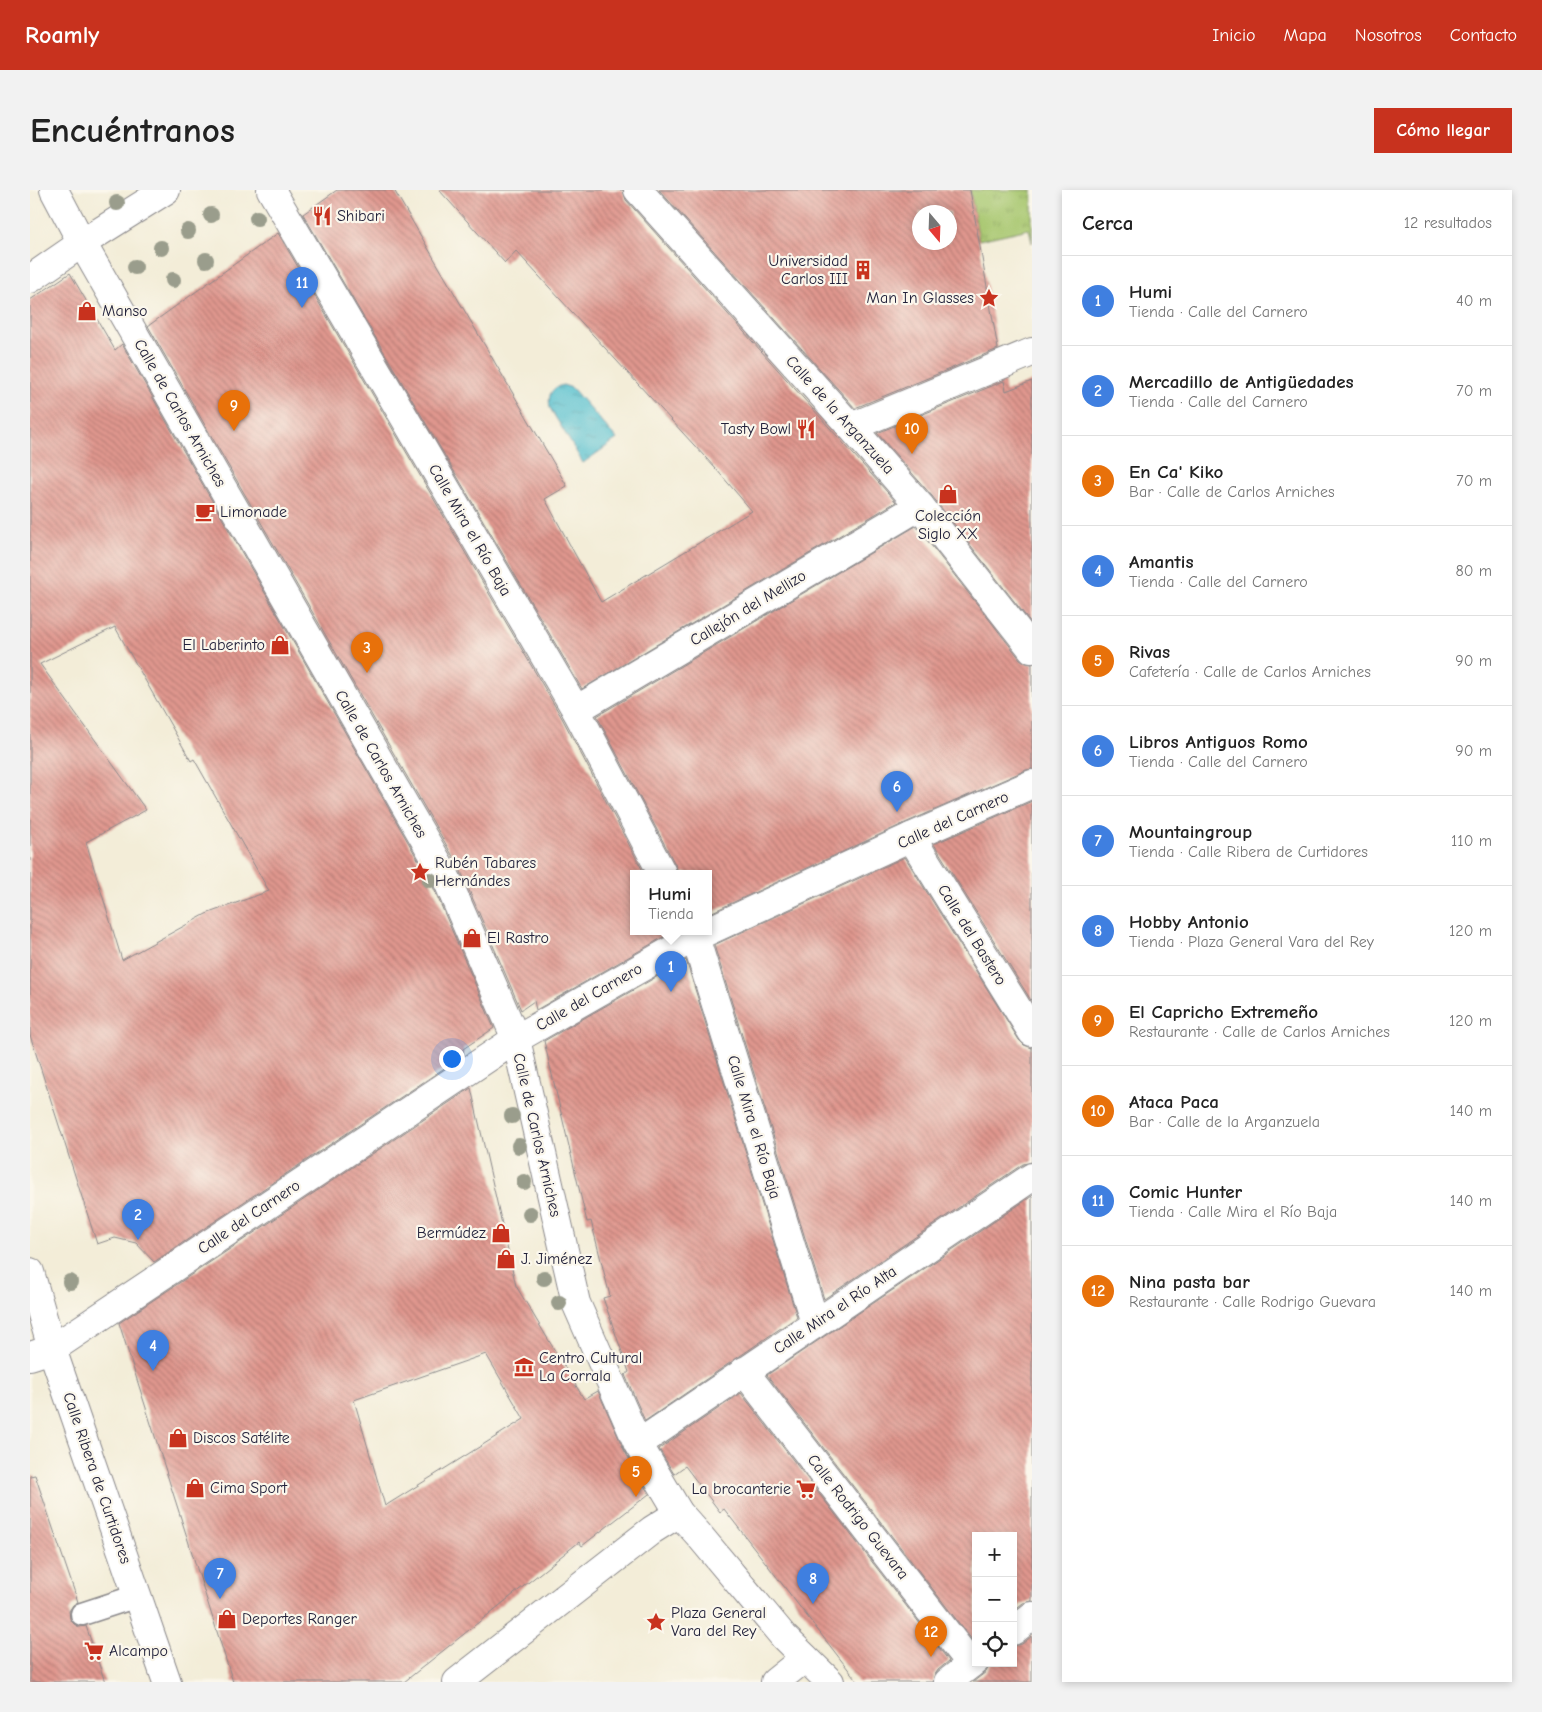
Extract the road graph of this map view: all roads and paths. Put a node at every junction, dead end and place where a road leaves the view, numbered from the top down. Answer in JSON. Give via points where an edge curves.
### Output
{"nodes":[{"id":1,"x":54,"y":190,"type":"edge"},
{"id":2,"x":166,"y":190,"type":"edge"},
{"id":3,"x":271,"y":190,"type":"edge"},
{"id":4,"x":638,"y":190,"type":"edge"},
{"id":5,"x":82,"y":243,"type":"junction"},
{"id":6,"x":30,"y":279,"type":"edge"},
{"id":7,"x":1032,"y":352,"type":"edge"},
{"id":8,"x":851,"y":427,"type":"junction"},
{"id":9,"x":920,"y":506,"type":"junction"},
{"id":10,"x":1032,"y":649,"type":"edge"},
{"id":11,"x":576,"y":710,"type":"junction"},
{"id":12,"x":1032,"y":784,"type":"edge"},
{"id":13,"x":911,"y":838,"type":"junction"},
{"id":14,"x":660,"y":870,"type":"edge"},
{"id":15,"x":712,"y":926,"type":"edge"},
{"id":16,"x":692,"y":935,"type":"edge"},
{"id":17,"x":694,"y":935,"type":"edge"},
{"id":18,"x":1032,"y":1032,"type":"edge"},
{"id":19,"x":516,"y":1039,"type":"junction"},
{"id":20,"x":1032,"y":1177,"type":"edge"},
{"id":21,"x":30,"y":1272,"type":"edge"},
{"id":22,"x":815,"y":1323,"type":"junction"},
{"id":23,"x":41,"y":1352,"type":"edge"},
{"id":24,"x":744,"y":1371,"type":"junction"},
{"id":25,"x":638,"y":1444,"type":"junction"},
{"id":26,"x":679,"y":1513,"type":"junction"},
{"id":27,"x":137,"y":1596,"type":"junction"},
{"id":28,"x":82,"y":1614,"type":"dead end"},
{"id":29,"x":1032,"y":1616,"type":"edge"},
{"id":30,"x":1017,"y":1628,"type":"edge"},
{"id":31,"x":805,"y":1658,"type":"junction"},
{"id":32,"x":972,"y":1659,"type":"edge"},
{"id":33,"x":972,"y":1664,"type":"edge"},
{"id":34,"x":165,"y":1681,"type":"edge"},
{"id":35,"x":457,"y":1682,"type":"edge"},
{"id":36,"x":775,"y":1682,"type":"edge"},
{"id":37,"x":830,"y":1682,"type":"edge"},
{"id":38,"x":948,"y":1682,"type":"edge"}],
"edges":[{"from":1,"to":5,"type":"street","name":"Calle de Carlos Arniches"},
{"from":2,"to":5,"type":"street"},
{"from":3,"to":11,"type":"street","name":"Calle Mira el Río Baja"},
{"from":4,"to":8,"type":"street","name":"Calle de la Arganzuela"},
{"from":5,"to":6,"type":"street"},
{"from":5,"to":19,"type":"street","name":"Calle de Carlos Arniches","via":[[445,875]]},
{"from":7,"to":8,"type":"street"},
{"from":8,"to":9,"type":"street","name":"Calle de la Arganzuela"},
{"from":9,"to":10,"type":"street","name":"Calle de la Arganzuela"},
{"from":9,"to":11,"type":"street","name":"Callejón del Mellizo"},
{"from":11,"to":14,"type":"street","name":"Calle Mira el Río Baja"},
{"from":12,"to":13,"type":"street","name":"Calle del Carnero"},
{"from":13,"to":15,"type":"street","name":"Calle del Carnero"},
{"from":13,"to":18,"type":"street","name":"Calle del Bastero"},
{"from":16,"to":19,"type":"street","name":"Calle del Carnero"},
{"from":17,"to":22,"type":"street","name":"Calle Mira el Río Baja"},
{"from":19,"to":23,"type":"street","name":"Calle del Carnero"},
{"from":19,"to":25,"type":"street","name":"Calle de Carlos Arniches","via":[[576,1303]]},
{"from":20,"to":22,"type":"street","name":"Calle Mira el Río Alta"},
{"from":21,"to":23,"type":"street","name":"Calle Ribera de Curtidores"},
{"from":22,"to":24,"type":"street","name":"Calle Mira el Río Alta"},
{"from":23,"to":27,"type":"street","name":"Calle Ribera de Curtidores"},
{"from":24,"to":25,"type":"street","name":"Calle Mira el Río Alta"},
{"from":24,"to":32,"type":"street","name":"Calle Rodrigo Guevara"},
{"from":25,"to":26,"type":"street","name":"Calle de Carlos Arniches"},
{"from":26,"to":31,"type":"street"},
{"from":26,"to":35,"type":"street","via":[[652,1530]]},
{"from":27,"to":28,"type":"lane"},
{"from":27,"to":34,"type":"street","name":"Calle Ribera de Curtidores"},
{"from":29,"to":30,"type":"street"},
{"from":31,"to":36,"type":"street"},
{"from":31,"to":37,"type":"street"},
{"from":33,"to":38,"type":"street"}]}
